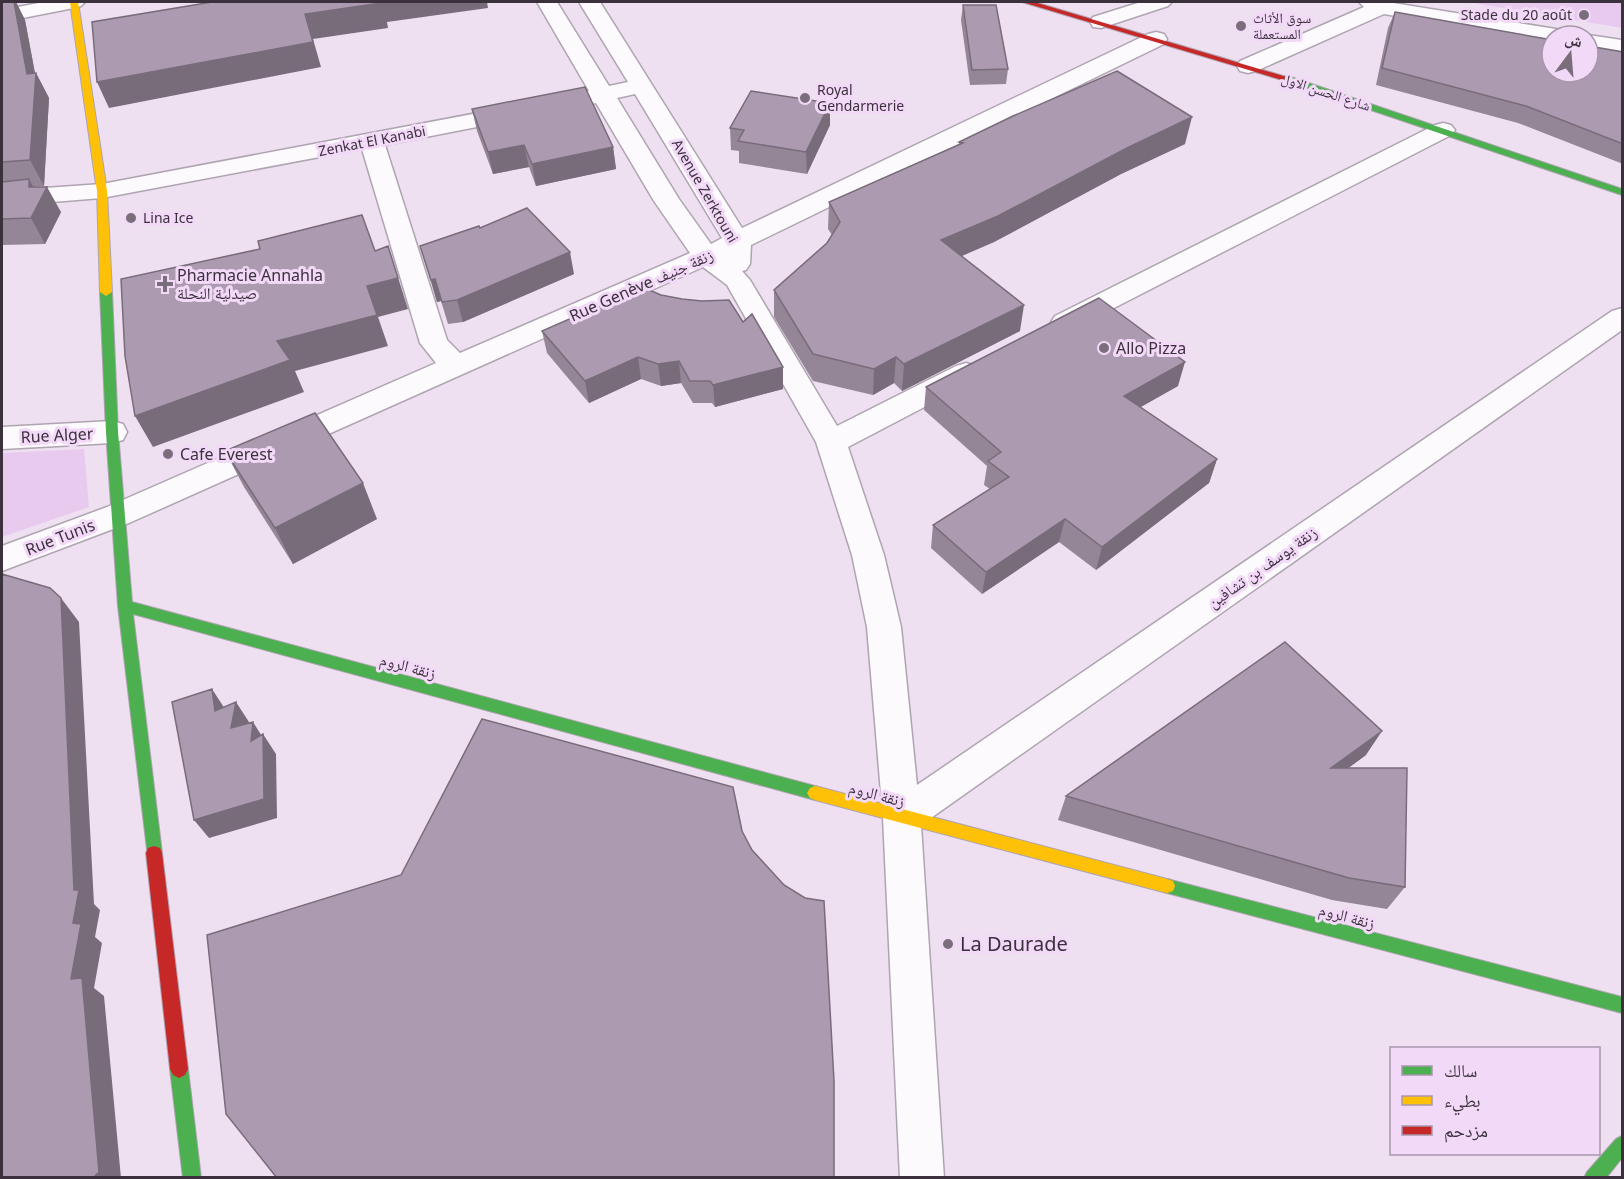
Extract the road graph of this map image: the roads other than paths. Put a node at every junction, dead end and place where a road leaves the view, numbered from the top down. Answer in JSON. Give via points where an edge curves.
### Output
{"nodes":[{"id":1,"x":74,"y":2,"type":"edge"},
{"id":2,"x":547,"y":2,"type":"edge"},
{"id":3,"x":590,"y":2,"type":"edge"},
{"id":4,"x":1026,"y":2,"type":"edge"},
{"id":5,"x":1161,"y":2,"type":"edge"},
{"id":6,"x":1375,"y":4,"type":"edge"},
{"id":7,"x":2,"y":16,"type":"edge"},
{"id":8,"x":1101,"y":22,"type":"junction"},
{"id":9,"x":1540,"y":33,"type":"edge"},
{"id":10,"x":104,"y":38,"type":"edge"},
{"id":11,"x":1156,"y":39,"type":"junction"},
{"id":12,"x":81,"y":42,"type":"junction"},
{"id":13,"x":1600,"y":44,"type":"edge"},
{"id":14,"x":1623,"y":47,"type":"edge"},
{"id":15,"x":1248,"y":66,"type":"junction"},
{"id":16,"x":642,"y":86,"type":"junction"},
{"id":17,"x":602,"y":95,"type":"junction"},
{"id":18,"x":1443,"y":130,"type":"junction"},
{"id":19,"x":372,"y":141,"type":"junction"},
{"id":20,"x":102,"y":191,"type":"junction"},
{"id":21,"x":1623,"y":192,"type":"edge"},
{"id":22,"x":2,"y":198,"type":"edge"},
{"id":23,"x":738,"y":242,"type":"junction"},
{"id":24,"x":706,"y":256,"type":"junction"},
{"id":25,"x":737,"y":280,"type":"junction"},
{"id":26,"x":1623,"y":317,"type":"edge"},
{"id":27,"x":1042,"y":334,"type":"edge"},
{"id":28,"x":989,"y":361,"type":"edge"},
{"id":29,"x":454,"y":366,"type":"junction"},
{"id":30,"x":112,"y":432,"type":"junction"},
{"id":31,"x":2,"y":438,"type":"edge"},
{"id":32,"x":831,"y":442,"type":"junction"},
{"id":33,"x":118,"y":515,"type":"junction"},
{"id":34,"x":2,"y":559,"type":"edge"},
{"id":35,"x":125,"y":606,"type":"junction"},
{"id":36,"x":902,"y":818,"type":"junction"},
{"id":37,"x":1623,"y":1005,"type":"edge"},
{"id":38,"x":1623,"y":1145,"type":"edge"},
{"id":39,"x":189,"y":1173,"type":"edge"},
{"id":40,"x":922,"y":1178,"type":"edge"},
{"id":41,"x":1593,"y":1178,"type":"edge"}],
"edges":[{"from":1,"to":7,"type":"street"},
{"from":1,"to":12,"type":"street"},
{"from":2,"to":17,"type":"street","name":"Avenue Zerktouni"},
{"from":3,"to":16,"type":"street","name":"Avenue Zerktouni"},
{"from":4,"to":8,"type":"street","name":"شارع الحسن الاول"},
{"from":5,"to":8,"type":"street"},
{"from":6,"to":9,"type":"street"},
{"from":6,"to":15,"type":"street"},
{"from":8,"to":11,"type":"street","name":"شارع الحسن الاول"},
{"from":10,"to":12,"type":"street"},
{"from":11,"to":15,"type":"street","name":"شارع الحسن الاول"},
{"from":11,"to":23,"type":"street","name":"Rue Genève زنقة جنيف"},
{"from":12,"to":20,"type":"street"},
{"from":13,"to":14,"type":"street"},
{"from":15,"to":18,"type":"street","name":"شارع الحسن الاول"},
{"from":16,"to":17,"type":"street","name":"Zenkat El Kanabi"},
{"from":16,"to":23,"type":"street","name":"Avenue Zerktouni"},
{"from":17,"to":19,"type":"street","name":"Zenkat El Kanabi"},
{"from":17,"to":24,"type":"street","name":"Avenue Zerktouni"},
{"from":18,"to":21,"type":"street","name":"شارع الحسن الاول"},
{"from":18,"to":27,"type":"street"},
{"from":19,"to":20,"type":"street","name":"Zenkat El Kanabi"},
{"from":19,"to":29,"type":"street","via":[[434,343]]},
{"from":20,"to":22,"type":"street","name":"Zenkat El Kanabi"},
{"from":20,"to":30,"type":"street"},
{"from":23,"to":24,"type":"street","name":"Rue Genève زنقة جنيف"},
{"from":23,"to":25,"type":"street","name":"Avenue Zerktouni"},
{"from":24,"to":25,"type":"street","name":"Avenue Zerktouni"},
{"from":24,"to":29,"type":"street","name":"Rue Genève زنقة جنيف"},
{"from":25,"to":32,"type":"street"},
{"from":26,"to":36,"type":"street","name":"زنقة يوسف بن تشافين"},
{"from":28,"to":32,"type":"street"},
{"from":29,"to":33,"type":"street","name":"Rue Genève زنقة جنيف"},
{"from":30,"to":31,"type":"street","name":"Rue Alger"},
{"from":30,"to":33,"type":"street"},
{"from":32,"to":36,"type":"street","via":[[868,555],[884,627]]},
{"from":33,"to":34,"type":"street","name":"Rue Tunis"},
{"from":33,"to":35,"type":"street"},
{"from":35,"to":36,"type":"street","name":"زنقة الروم"},
{"from":35,"to":39,"type":"street"},
{"from":36,"to":37,"type":"street","name":"زنقة الروم"},
{"from":36,"to":40,"type":"street"},
{"from":38,"to":41,"type":"street"}]}
